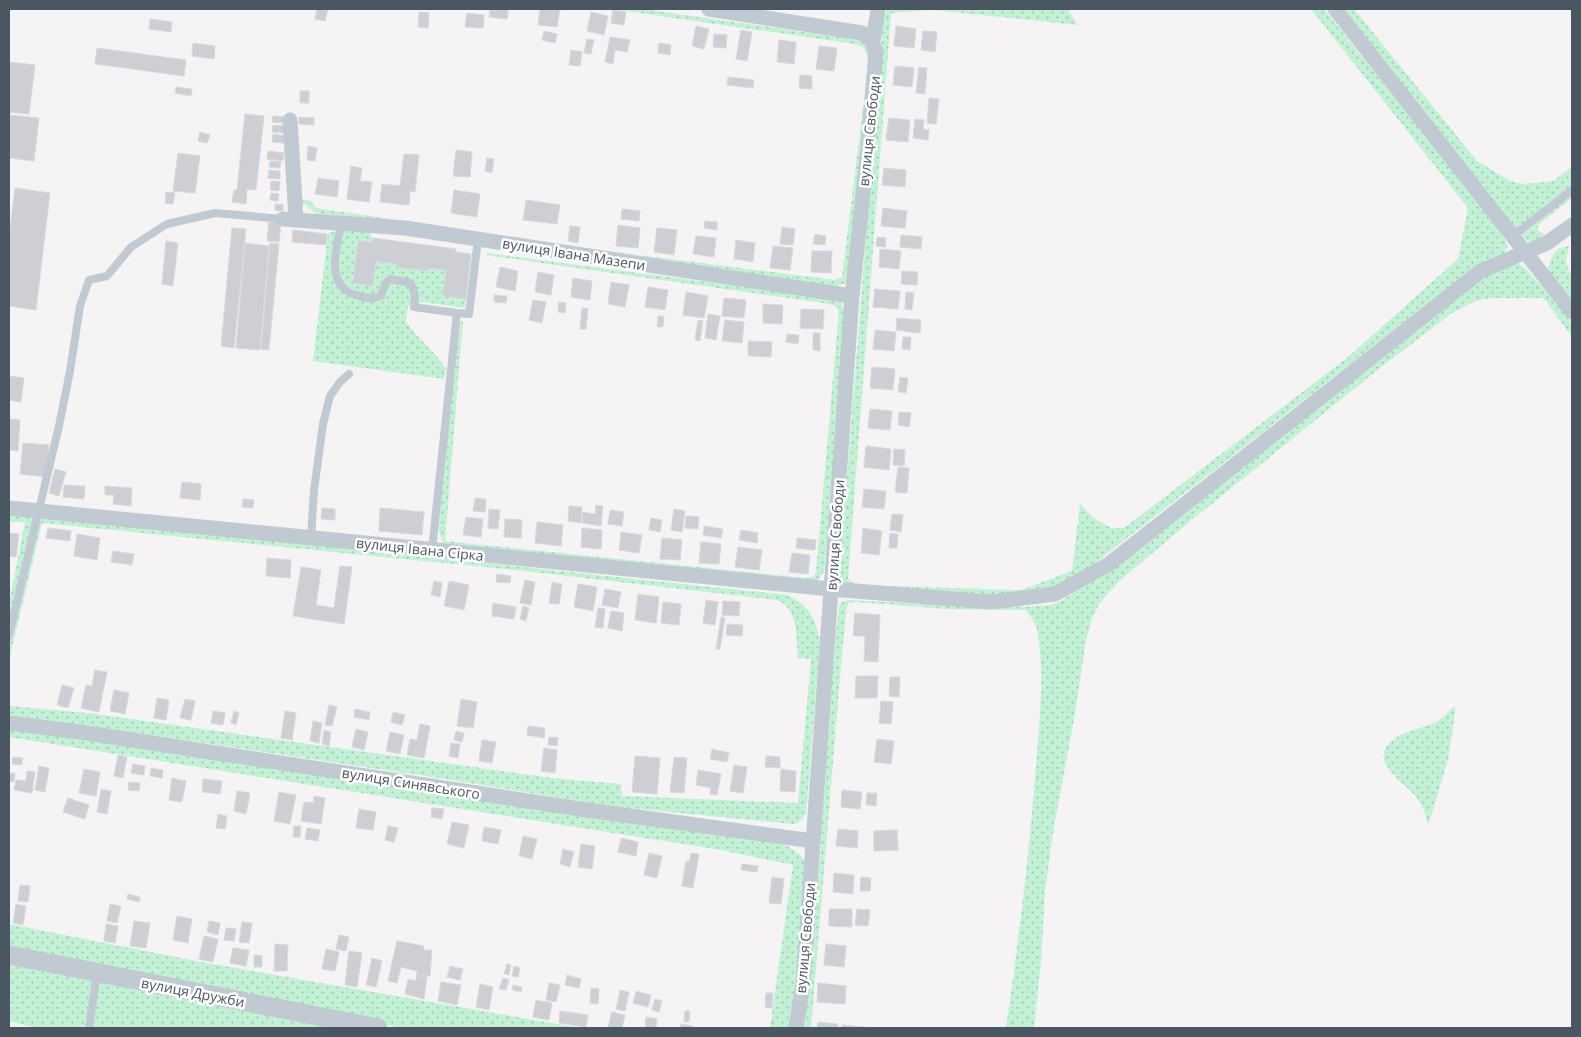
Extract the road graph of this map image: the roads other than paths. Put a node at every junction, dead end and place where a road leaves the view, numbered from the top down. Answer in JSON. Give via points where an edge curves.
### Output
{"nodes":[{"id":1,"x":709,"y":9,"type":"edge"},
{"id":2,"x":878,"y":9,"type":"edge"},
{"id":3,"x":1335,"y":9,"type":"edge"},
{"id":4,"x":873,"y":42,"type":"junction"},
{"id":5,"x":290,"y":120,"type":"dead end"},
{"id":6,"x":1572,"y":190,"type":"edge"},
{"id":7,"x":289,"y":219,"type":"junction"},
{"id":8,"x":341,"y":223,"type":"junction"},
{"id":9,"x":1572,"y":225,"type":"edge"},
{"id":10,"x":1512,"y":236,"type":"junction"},
{"id":11,"x":478,"y":240,"type":"junction"},
{"id":12,"x":1525,"y":252,"type":"junction"},
{"id":13,"x":852,"y":296,"type":"junction"},
{"id":14,"x":1572,"y":312,"type":"edge"},
{"id":15,"x":457,"y":313,"type":"junction"},
{"id":16,"x":349,"y":374,"type":"dead end"},
{"id":17,"x":9,"y":508,"type":"edge"},
{"id":18,"x":38,"y":511,"type":"junction"},
{"id":19,"x":310,"y":538,"type":"junction"},
{"id":20,"x":432,"y":550,"type":"junction"},
{"id":21,"x":831,"y":590,"type":"junction"},
{"id":22,"x":9,"y":635,"type":"edge"},
{"id":23,"x":9,"y":723,"type":"edge"},
{"id":24,"x":813,"y":841,"type":"junction"},
{"id":25,"x":9,"y":955,"type":"edge"},
{"id":26,"x":97,"y":972,"type":"junction"},
{"id":27,"x":89,"y":1028,"type":"edge"},
{"id":28,"x":378,"y":1028,"type":"edge"},
{"id":29,"x":796,"y":1028,"type":"edge"}],
"edges":[{"from":1,"to":4,"type":"street","via":[[856,32]]},
{"from":2,"to":4,"type":"street","name":"вулиця Свободи"},
{"from":3,"to":10,"type":"street"},
{"from":4,"to":13,"type":"street","name":"вулиця Свободи","via":[[877,58]]},
{"from":5,"to":7,"type":"street"},
{"from":6,"to":10,"type":"lane"},
{"from":7,"to":8,"type":"street","name":"вулиця Івана Мазепи"},
{"from":7,"to":18,"type":"lane","via":[[215,213],[167,224],[131,247],[107,276],[89,280],[80,306],[61,417]]},
{"from":8,"to":11,"type":"street","name":"вулиця Івана Мазепи","via":[[405,228]]},
{"from":8,"to":15,"type":"lane","via":[[334,270],[346,292],[370,300],[381,296],[390,279],[403,281],[411,283],[414,307]]},
{"from":9,"to":12,"type":"street","name":"вулиця Івана Сірка","via":[[1547,244]]},
{"from":10,"to":12,"type":"street"},
{"from":11,"to":13,"type":"street","name":"вулиця Івана Мазепи"},
{"from":11,"to":15,"type":"lane","via":[[469,314]]},
{"from":12,"to":14,"type":"street"},
{"from":12,"to":21,"type":"street","name":"вулиця Івана Сірка","via":[[1481,271],[1109,564],[1055,594],[991,602]]},
{"from":13,"to":21,"type":"street","name":"вулиця Свободи"},
{"from":15,"to":20,"type":"lane"},
{"from":16,"to":19,"type":"lane","via":[[330,396],[323,424]]},
{"from":17,"to":18,"type":"street","name":"вулиця Івана Сірка"},
{"from":18,"to":19,"type":"street","name":"вулиця Івана Сірка"},
{"from":18,"to":22,"type":"lane"},
{"from":19,"to":20,"type":"street","name":"вулиця Івана Сірка"},
{"from":20,"to":21,"type":"street","name":"вулиця Івана Сірка"},
{"from":21,"to":24,"type":"street","name":"вулиця Свободи"},
{"from":23,"to":24,"type":"street","name":"вулиця Синявського"},
{"from":24,"to":29,"type":"street","name":"вулиця Свободи","via":[[803,983]]},
{"from":25,"to":26,"type":"street","name":"вулиця Дружби"},
{"from":26,"to":27,"type":"lane"},
{"from":26,"to":28,"type":"street","name":"вулиця Дружби"}]}
